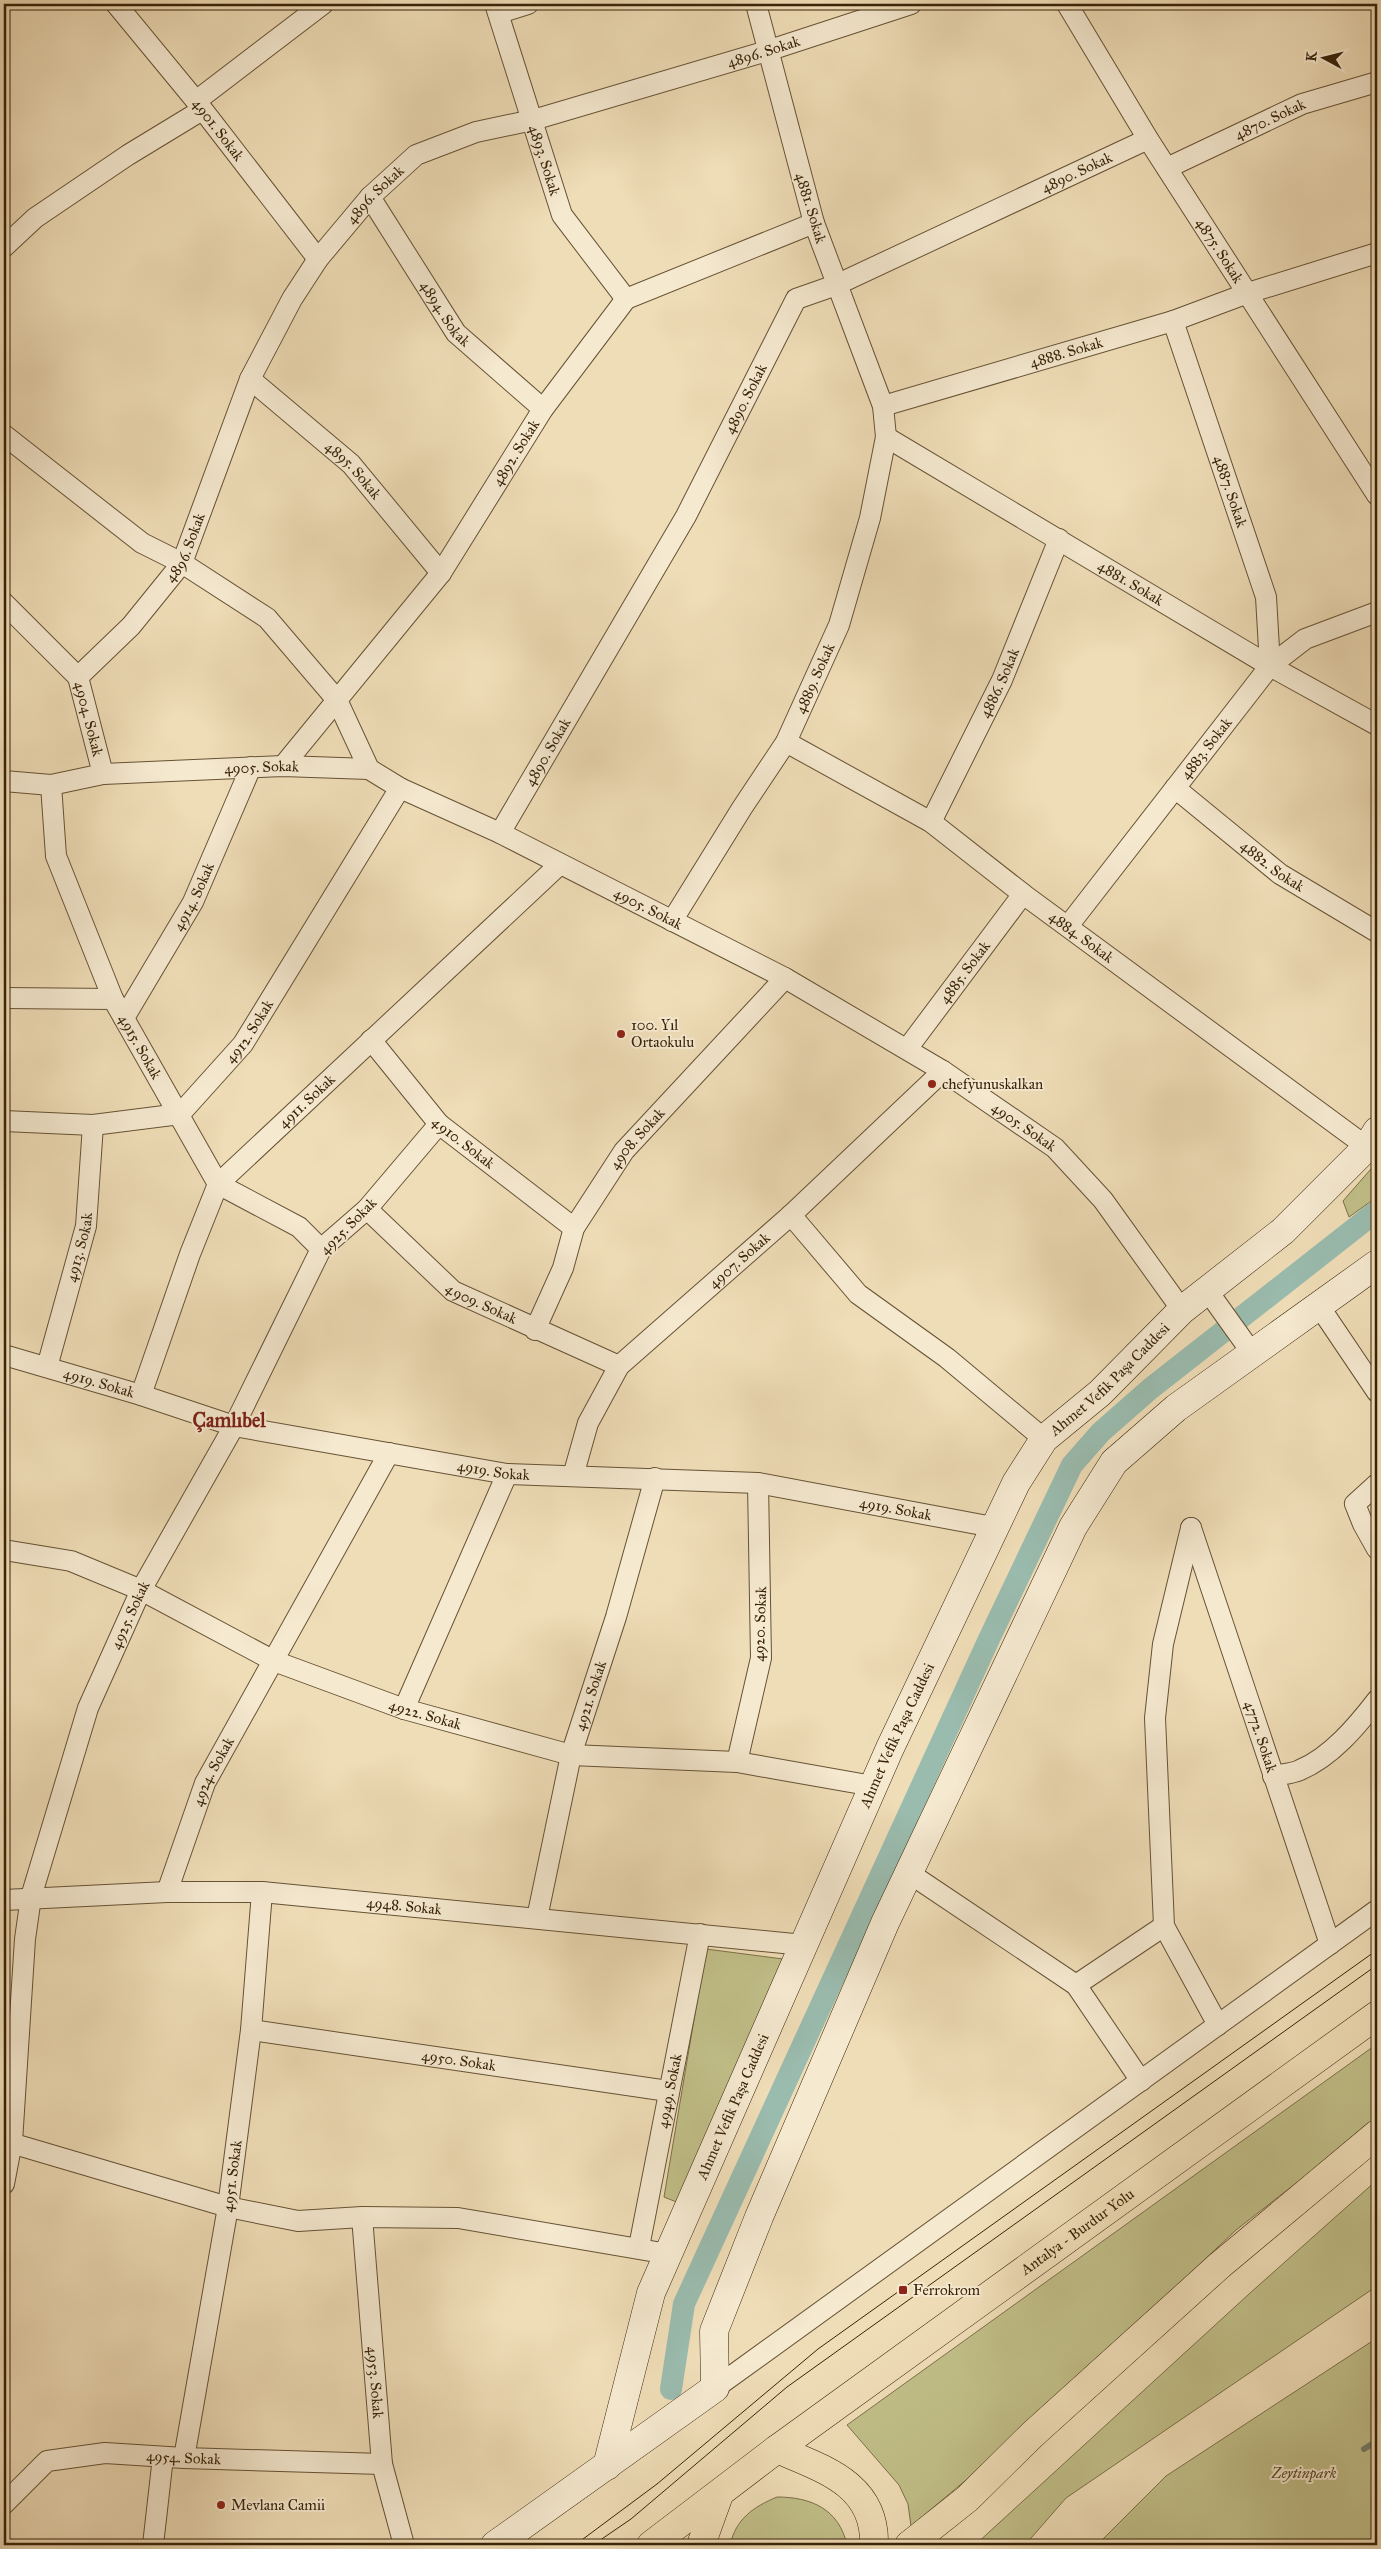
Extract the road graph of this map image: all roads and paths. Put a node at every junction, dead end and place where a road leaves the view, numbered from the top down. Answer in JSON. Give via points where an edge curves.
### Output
{"nodes":[{"id":1,"x":116,"y":4,"type":"edge"},
{"id":2,"x":323,"y":4,"type":"edge"},
{"id":3,"x":528,"y":4,"type":"edge"},
{"id":4,"x":756,"y":4,"type":"edge"},
{"id":5,"x":911,"y":4,"type":"edge"},
{"id":6,"x":1067,"y":4,"type":"edge"},
{"id":7,"x":497,"y":9,"type":"edge"},
{"id":8,"x":767,"y":52,"type":"junction"},
{"id":9,"x":1377,"y":82,"type":"edge"},
{"id":10,"x":199,"y":106,"type":"junction"},
{"id":11,"x":533,"y":120,"type":"junction"},
{"id":12,"x":1148,"y":139,"type":"junction"},
{"id":13,"x":1167,"y":168,"type":"junction"},
{"id":14,"x":370,"y":198,"type":"junction"},
{"id":15,"x":814,"y":223,"type":"junction"},
{"id":16,"x":4,"y":247,"type":"edge"},
{"id":17,"x":1377,"y":253,"type":"edge"},
{"id":18,"x":318,"y":259,"type":"junction"},
{"id":19,"x":836,"y":285,"type":"junction"},
{"id":20,"x":1248,"y":293,"type":"junction"},
{"id":21,"x":626,"y":299,"type":"junction"},
{"id":22,"x":1173,"y":321,"type":"junction"},
{"id":23,"x":250,"y":379,"type":"junction"},
{"id":24,"x":883,"y":406,"type":"junction"},
{"id":25,"x":543,"y":409,"type":"junction"},
{"id":26,"x":4,"y":435,"type":"edge"},
{"id":27,"x":886,"y":437,"type":"junction"},
{"id":28,"x":1377,"y":495,"type":"edge"},
{"id":29,"x":1059,"y":539,"type":"junction"},
{"id":30,"x":182,"y":563,"type":"junction"},
{"id":31,"x":441,"y":573,"type":"junction"},
{"id":32,"x":4,"y":603,"type":"edge"},
{"id":33,"x":1377,"y":612,"type":"edge"},
{"id":34,"x":1270,"y":666,"type":"junction"},
{"id":35,"x":78,"y":677,"type":"junction"},
{"id":36,"x":337,"y":700,"type":"junction"},
{"id":37,"x":1377,"y":725,"type":"edge"},
{"id":38,"x":786,"y":742,"type":"junction"},
{"id":39,"x":283,"y":766,"type":"junction"},
{"id":40,"x":251,"y":767,"type":"junction"},
{"id":41,"x":370,"y":769,"type":"junction"},
{"id":42,"x":103,"y":774,"type":"junction"},
{"id":43,"x":4,"y":781,"type":"edge"},
{"id":44,"x":50,"y":785,"type":"junction"},
{"id":45,"x":400,"y":788,"type":"junction"},
{"id":46,"x":1175,"y":788,"type":"junction"},
{"id":47,"x":931,"y":822,"type":"junction"},
{"id":48,"x":500,"y":833,"type":"junction"},
{"id":49,"x":559,"y":865,"type":"junction"},
{"id":50,"x":1023,"y":894,"type":"junction"},
{"id":51,"x":672,"y":921,"type":"junction"},
{"id":52,"x":1068,"y":926,"type":"junction"},
{"id":53,"x":1377,"y":932,"type":"edge"},
{"id":54,"x":785,"y":978,"type":"junction"},
{"id":55,"x":4,"y":998,"type":"edge"},
{"id":56,"x":114,"y":999,"type":"junction"},
{"id":57,"x":124,"y":1018,"type":"junction"},
{"id":58,"x":370,"y":1040,"type":"junction"},
{"id":59,"x":907,"y":1049,"type":"junction"},
{"id":60,"x":943,"y":1071,"type":"junction"},
{"id":61,"x":180,"y":1114,"type":"junction"},
{"id":62,"x":4,"y":1121,"type":"edge"},
{"id":63,"x":439,"y":1124,"type":"junction"},
{"id":64,"x":93,"y":1125,"type":"junction"},
{"id":65,"x":1372,"y":1139,"type":"edge"},
{"id":66,"x":218,"y":1184,"type":"junction"},
{"id":67,"x":367,"y":1209,"type":"junction"},
{"id":68,"x":791,"y":1215,"type":"junction"},
{"id":69,"x":574,"y":1228,"type":"junction"},
{"id":70,"x":321,"y":1249,"type":"junction"},
{"id":71,"x":1377,"y":1264,"type":"edge"},
{"id":72,"x":1207,"y":1290,"type":"junction"},
{"id":73,"x":1319,"y":1306,"type":"junction"},
{"id":74,"x":1182,"y":1310,"type":"junction"},
{"id":75,"x":536,"y":1330,"type":"junction"},
{"id":76,"x":1239,"y":1335,"type":"junction"},
{"id":77,"x":4,"y":1355,"type":"edge"},
{"id":78,"x":619,"y":1366,"type":"junction"},
{"id":79,"x":47,"y":1367,"type":"junction"},
{"id":80,"x":1377,"y":1392,"type":"edge"},
{"id":81,"x":141,"y":1395,"type":"junction"},
{"id":82,"x":234,"y":1426,"type":"junction"},
{"id":83,"x":1044,"y":1439,"type":"junction"},
{"id":84,"x":389,"y":1453,"type":"junction"},
{"id":85,"x":507,"y":1474,"type":"junction"},
{"id":86,"x":573,"y":1476,"type":"junction"},
{"id":87,"x":655,"y":1478,"type":"junction"},
{"id":88,"x":758,"y":1483,"type":"junction"},
{"id":89,"x":1377,"y":1484,"type":"edge"},
{"id":90,"x":993,"y":1527,"type":"junction"},
{"id":91,"x":1377,"y":1549,"type":"edge"},
{"id":92,"x":4,"y":1550,"type":"edge"},
{"id":93,"x":141,"y":1590,"type":"junction"},
{"id":94,"x":274,"y":1660,"type":"junction"},
{"id":95,"x":1377,"y":1700,"type":"edge"},
{"id":96,"x":404,"y":1709,"type":"junction"},
{"id":97,"x":572,"y":1755,"type":"junction"},
{"id":98,"x":737,"y":1762,"type":"junction"},
{"id":99,"x":1273,"y":1776,"type":"junction"},
{"id":100,"x":873,"y":1786,"type":"junction"},
{"id":101,"x":909,"y":1873,"type":"junction"},
{"id":102,"x":167,"y":1892,"type":"junction"},
{"id":103,"x":262,"y":1892,"type":"junction"},
{"id":104,"x":31,"y":1897,"type":"junction"},
{"id":105,"x":4,"y":1900,"type":"edge"},
{"id":106,"x":1377,"y":1910,"type":"edge"},
{"id":107,"x":537,"y":1918,"type":"junction"},
{"id":108,"x":1164,"y":1926,"type":"junction"},
{"id":109,"x":700,"y":1934,"type":"junction"},
{"id":110,"x":1330,"y":1944,"type":"junction"},
{"id":111,"x":804,"y":1945,"type":"junction"},
{"id":112,"x":1076,"y":1985,"type":"junction"},
{"id":113,"x":1377,"y":2016,"type":"edge"},
{"id":114,"x":1218,"y":2025,"type":"junction"},
{"id":115,"x":251,"y":2030,"type":"junction"},
{"id":116,"x":1141,"y":2081,"type":"junction"},
{"id":117,"x":668,"y":2091,"type":"junction"},
{"id":118,"x":1377,"y":2134,"type":"edge"},
{"id":119,"x":8,"y":2141,"type":"edge"},
{"id":120,"x":4,"y":2184,"type":"edge"},
{"id":121,"x":228,"y":2207,"type":"junction"},
{"id":122,"x":362,"y":2217,"type":"junction"},
{"id":123,"x":639,"y":2247,"type":"junction"},
{"id":124,"x":668,"y":2254,"type":"junction"},
{"id":125,"x":715,"y":2388,"type":"junction"},
{"id":126,"x":777,"y":2449,"type":"junction"},
{"id":127,"x":163,"y":2457,"type":"junction"},
{"id":128,"x":184,"y":2458,"type":"junction"},
{"id":129,"x":382,"y":2464,"type":"junction"},
{"id":130,"x":607,"y":2466,"type":"junction"},
{"id":131,"x":719,"y":2496,"type":"junction"},
{"id":132,"x":967,"y":2499,"type":"junction"},
{"id":133,"x":4,"y":2504,"type":"edge"},
{"id":134,"x":153,"y":2545,"type":"edge"},
{"id":135,"x":404,"y":2545,"type":"edge"},
{"id":136,"x":495,"y":2545,"type":"edge"},
{"id":137,"x":651,"y":2545,"type":"edge"},
{"id":138,"x":701,"y":2545,"type":"edge"},
{"id":139,"x":874,"y":2545,"type":"edge"},
{"id":140,"x":909,"y":2545,"type":"edge"},
{"id":141,"x":935,"y":2545,"type":"edge"}],
"edges":[{"from":1,"to":10,"type":"street","name":"4901. Sokak"},
{"from":2,"to":10,"type":"street"},
{"from":3,"to":7,"type":"street"},
{"from":4,"to":8,"type":"street","name":"4881. Sokak"},
{"from":5,"to":8,"type":"street","name":"4896. Sokak"},
{"from":6,"to":12,"type":"street","name":"4875. Sokak"},
{"from":7,"to":11,"type":"street","name":"4893. Sokak"},
{"from":8,"to":11,"type":"street","name":"4896. Sokak"},
{"from":8,"to":15,"type":"street","name":"4881. Sokak"},
{"from":9,"to":13,"type":"street","name":"4870. Sokak","via":[[1302,104]]},
{"from":10,"to":16,"type":"street","via":[[35,218]]},
{"from":10,"to":18,"type":"street","name":"4901. Sokak"},
{"from":11,"to":14,"type":"street","name":"4896. Sokak","via":[[476,132],[416,155]]},
{"from":11,"to":21,"type":"street","name":"4893. Sokak","via":[[562,215]]},
{"from":12,"to":13,"type":"street","name":"4875. Sokak"},
{"from":12,"to":19,"type":"street","name":"4890. Sokak"},
{"from":13,"to":20,"type":"street","name":"4875. Sokak"},
{"from":14,"to":18,"type":"street","name":"4896. Sokak"},
{"from":14,"to":25,"type":"street","name":"4894. Sokak","via":[[456,333]]},
{"from":15,"to":19,"type":"street","name":"4881. Sokak"},
{"from":15,"to":21,"type":"street"},
{"from":17,"to":20,"type":"street","name":"4888. Sokak"},
{"from":18,"to":23,"type":"street","name":"4896. Sokak","via":[[292,298]]},
{"from":19,"to":24,"type":"street","name":"4881. Sokak"},
{"from":19,"to":48,"type":"street","name":"4890. Sokak","via":[[796,299],[686,516]]},
{"from":20,"to":22,"type":"street","name":"4888. Sokak"},
{"from":20,"to":28,"type":"street","name":"4875. Sokak"},
{"from":21,"to":25,"type":"street","name":"4892. Sokak"},
{"from":22,"to":24,"type":"street","name":"4888. Sokak"},
{"from":22,"to":34,"type":"street","name":"4887. Sokak","via":[[1266,597]]},
{"from":23,"to":30,"type":"street","name":"4896. Sokak"},
{"from":23,"to":31,"type":"street","name":"4895. Sokak","via":[[351,464]]},
{"from":24,"to":27,"type":"street","name":"4889. Sokak"},
{"from":25,"to":31,"type":"street","name":"4892. Sokak"},
{"from":26,"to":30,"type":"street","via":[[142,543]]},
{"from":27,"to":29,"type":"street","name":"4881. Sokak"},
{"from":27,"to":38,"type":"street","name":"4889. Sokak","via":[[870,518],[840,625]]},
{"from":29,"to":34,"type":"street","name":"4881. Sokak"},
{"from":29,"to":47,"type":"street","name":"4886. Sokak","via":[[1002,680]]},
{"from":30,"to":35,"type":"street","name":"4896. Sokak","via":[[131,626]]},
{"from":30,"to":36,"type":"street","via":[[267,618]]},
{"from":31,"to":36,"type":"street","name":"4892. Sokak"},
{"from":32,"to":35,"type":"street","name":"4904. Sokak"},
{"from":33,"to":34,"type":"street","name":"4883. Sokak","via":[[1306,639]]},
{"from":34,"to":37,"type":"street","name":"4881. Sokak"},
{"from":34,"to":46,"type":"street","name":"4883. Sokak"},
{"from":35,"to":42,"type":"street","name":"4904. Sokak"},
{"from":36,"to":39,"type":"street","name":"4892. Sokak"},
{"from":36,"to":41,"type":"street"},
{"from":38,"to":47,"type":"street","name":"4884. Sokak"},
{"from":38,"to":51,"type":"street","name":"4889. Sokak"},
{"from":39,"to":40,"type":"street","name":"4905. Sokak"},
{"from":39,"to":41,"type":"street","name":"4905. Sokak"},
{"from":40,"to":42,"type":"street","name":"4905. Sokak"},
{"from":40,"to":57,"type":"street","name":"4914. Sokak","via":[[193,902]]},
{"from":41,"to":45,"type":"street","name":"4905. Sokak"},
{"from":42,"to":44,"type":"street","name":"4905. Sokak"},
{"from":43,"to":44,"type":"street","name":"4905. Sokak"},
{"from":44,"to":56,"type":"street","name":"4915. Sokak","via":[[56,856]]},
{"from":45,"to":48,"type":"street","name":"4905. Sokak"},
{"from":45,"to":61,"type":"street","name":"4912. Sokak","via":[[243,1044]]},
{"from":46,"to":52,"type":"street","name":"4883. Sokak"},
{"from":46,"to":53,"type":"street","name":"4882. Sokak","via":[[1280,874]]},
{"from":47,"to":50,"type":"street","name":"4884. Sokak"},
{"from":48,"to":49,"type":"street","name":"4905. Sokak"},
{"from":49,"to":51,"type":"street","name":"4905. Sokak"},
{"from":49,"to":58,"type":"street","name":"4911. Sokak"},
{"from":50,"to":52,"type":"street","name":"4884. Sokak"},
{"from":50,"to":59,"type":"street","name":"4885. Sokak"},
{"from":51,"to":54,"type":"street","name":"4905. Sokak"},
{"from":52,"to":65,"type":"street","name":"4884. Sokak"},
{"from":54,"to":59,"type":"street","name":"4905. Sokak"},
{"from":54,"to":69,"type":"street","name":"4908. Sokak","via":[[624,1151]]},
{"from":55,"to":56,"type":"street"},
{"from":56,"to":57,"type":"street","name":"4915. Sokak"},
{"from":57,"to":61,"type":"street","name":"4915. Sokak"},
{"from":58,"to":63,"type":"street","name":"4910. Sokak"},
{"from":58,"to":66,"type":"street","name":"4911. Sokak"},
{"from":59,"to":60,"type":"street","name":"4905. Sokak"},
{"from":60,"to":68,"type":"street","name":"4907. Sokak"},
{"from":60,"to":74,"type":"street","name":"4905. Sokak","via":[[1055,1148],[1103,1200]]},
{"from":61,"to":64,"type":"street"},
{"from":61,"to":66,"type":"street","name":"4915. Sokak"},
{"from":62,"to":64,"type":"street"},
{"from":63,"to":67,"type":"street","name":"4925. Sokak"},
{"from":63,"to":69,"type":"street","name":"4910. Sokak"},
{"from":64,"to":79,"type":"street","name":"4913. Sokak","via":[[86,1226]]},
{"from":65,"to":72,"type":"street","name":"Ahmet Vefik Paşa Caddesi","via":[[1283,1231]]},
{"from":66,"to":70,"type":"street","via":[[299,1228]]},
{"from":66,"to":81,"type":"street","name":"4911. Sokak"},
{"from":67,"to":70,"type":"street","name":"4925. Sokak"},
{"from":67,"to":75,"type":"street","name":"4909. Sokak","via":[[453,1291]]},
{"from":68,"to":78,"type":"street","name":"4907. Sokak"},
{"from":68,"to":83,"type":"street","via":[[858,1294],[947,1358]]},
{"from":69,"to":75,"type":"street","name":"4908. Sokak","via":[[563,1268]]},
{"from":70,"to":82,"type":"street","name":"4925. Sokak"},
{"from":71,"to":73,"type":"street"},
{"from":72,"to":74,"type":"street","name":"Ahmet Vefik Paşa Caddesi"},
{"from":72,"to":76,"type":"street"},
{"from":73,"to":76,"type":"street"},
{"from":73,"to":80,"type":"street"},
{"from":74,"to":83,"type":"street","name":"Ahmet Vefik Paşa Caddesi","via":[[1100,1393]]},
{"from":75,"to":78,"type":"street","name":"4909. Sokak"},
{"from":76,"to":101,"type":"street","via":[[1176,1408],[1114,1462],[1073,1527]]},
{"from":77,"to":79,"type":"street","name":"4919. Sokak"},
{"from":78,"to":86,"type":"street","name":"4907. Sokak","via":[[588,1423]]},
{"from":79,"to":81,"type":"street","name":"4919. Sokak"},
{"from":81,"to":82,"type":"street","name":"4919. Sokak"},
{"from":82,"to":84,"type":"street","name":"4919. Sokak"},
{"from":82,"to":93,"type":"street","name":"4925. Sokak"},
{"from":83,"to":90,"type":"street","name":"Ahmet Vefik Paşa Caddesi"},
{"from":84,"to":85,"type":"street","name":"4919. Sokak"},
{"from":84,"to":94,"type":"street","name":"4924. Sokak"},
{"from":85,"to":86,"type":"street","name":"4919. Sokak"},
{"from":85,"to":96,"type":"street"},
{"from":86,"to":87,"type":"street","name":"4919. Sokak"},
{"from":87,"to":88,"type":"street","name":"4919. Sokak"},
{"from":87,"to":97,"type":"street","name":"4921. Sokak","via":[[616,1617]]},
{"from":88,"to":90,"type":"street","name":"4919. Sokak"},
{"from":88,"to":98,"type":"street","name":"4920. Sokak","via":[[761,1658]]},
{"from":89,"to":91,"type":"street","via":[[1355,1504]]},
{"from":90,"to":100,"type":"street","name":"Ahmet Vefik Paşa Caddesi"},
{"from":92,"to":93,"type":"street","name":"4922. Sokak","via":[[70,1561]]},
{"from":93,"to":94,"type":"street","name":"4922. Sokak"},
{"from":93,"to":104,"type":"street","name":"4925. Sokak","via":[[88,1708]]},
{"from":94,"to":96,"type":"street","name":"4922. Sokak"},
{"from":94,"to":102,"type":"street","name":"4924. Sokak","via":[[205,1784]]},
{"from":95,"to":99,"type":"street","via":[[1362,1720],[1318,1761],[1298,1771]]},
{"from":96,"to":97,"type":"street","name":"4922. Sokak"},
{"from":97,"to":98,"type":"street","name":"4922. Sokak"},
{"from":97,"to":107,"type":"street","name":"4921. Sokak"},
{"from":98,"to":100,"type":"street","name":"4922. Sokak"},
{"from":99,"to":108,"type":"street","name":"4772. Sokak","via":[[1191,1528],[1163,1644],[1155,1718]]},
{"from":99,"to":110,"type":"street","name":"4772. Sokak"},
{"from":100,"to":111,"type":"street","name":"Ahmet Vefik Paşa Caddesi"},
{"from":101,"to":112,"type":"street"},
{"from":101,"to":125,"type":"street","via":[[759,2218],[714,2331]]},
{"from":102,"to":103,"type":"street","name":"4948. Sokak"},
{"from":102,"to":104,"type":"street","name":"4948. Sokak"},
{"from":103,"to":107,"type":"street","name":"4948. Sokak"},
{"from":103,"to":115,"type":"street","name":"4951. Sokak"},
{"from":104,"to":105,"type":"street","name":"4948. Sokak"},
{"from":104,"to":119,"type":"street","name":"4925. Sokak"},
{"from":106,"to":110,"type":"street"},
{"from":107,"to":109,"type":"street","name":"4948. Sokak"},
{"from":108,"to":112,"type":"street"},
{"from":108,"to":114,"type":"street"},
{"from":109,"to":111,"type":"street","name":"4948. Sokak"},
{"from":109,"to":117,"type":"street","name":"4949. Sokak"},
{"from":110,"to":114,"type":"street"},
{"from":111,"to":124,"type":"street","name":"Ahmet Vefik Paşa Caddesi"},
{"from":112,"to":116,"type":"street"},
{"from":113,"to":126,"type":"highway","name":"Antalya - Burdur Yolu"},
{"from":114,"to":116,"type":"street"},
{"from":115,"to":117,"type":"street","name":"4950. Sokak"},
{"from":115,"to":121,"type":"street","name":"4951. Sokak"},
{"from":116,"to":125,"type":"street"},
{"from":117,"to":123,"type":"street","name":"4949. Sokak"},
{"from":118,"to":132,"type":"highway","via":[[1220,2265],[1033,2434]]},
{"from":119,"to":120,"type":"street","name":"4925. Sokak"},
{"from":119,"to":121,"type":"street"},
{"from":121,"to":122,"type":"street","via":[[298,2221]]},
{"from":121,"to":128,"type":"street","name":"4951. Sokak"},
{"from":122,"to":123,"type":"street","via":[[458,2218]]},
{"from":122,"to":129,"type":"street","name":"4953. Sokak"},
{"from":123,"to":124,"type":"street"},
{"from":124,"to":130,"type":"street","name":"Ahmet Vefik Paşa Caddesi","via":[[651,2293]]},
{"from":125,"to":130,"type":"street"},
{"from":126,"to":131,"type":"highway","name":"Antalya - Burdur Yolu"},
{"from":126,"to":139,"type":"highway","via":[[842,2479],[868,2512]]},
{"from":127,"to":128,"type":"street","name":"4954. Sokak"},
{"from":127,"to":133,"type":"street","name":"4954. Sokak","via":[[105,2453],[47,2461]]},
{"from":127,"to":134,"type":"street"},
{"from":128,"to":129,"type":"street","name":"4954. Sokak"},
{"from":129,"to":135,"type":"street","name":"4953. Sokak"},
{"from":130,"to":136,"type":"street"},
{"from":131,"to":137,"type":"highway"},
{"from":131,"to":138,"type":"highway"},
{"from":132,"to":140,"type":"highway"},
{"from":132,"to":141,"type":"highway"}]}
